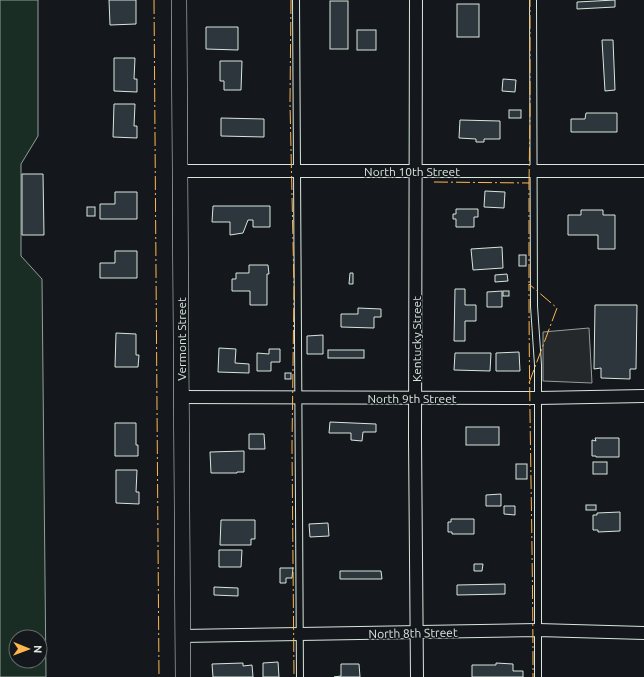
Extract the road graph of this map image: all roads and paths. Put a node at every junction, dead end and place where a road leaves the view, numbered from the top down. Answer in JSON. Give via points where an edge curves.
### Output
{"nodes":[{"id":1,"x":179,"y":0,"type":"edge"},
{"id":2,"x":296,"y":0,"type":"edge"},
{"id":3,"x":416,"y":0,"type":"edge"},
{"id":4,"x":533,"y":0,"type":"edge"},
{"id":5,"x":180,"y":171,"type":"junction"},
{"id":6,"x":298,"y":171,"type":"junction"},
{"id":7,"x":417,"y":171,"type":"junction"},
{"id":8,"x":534,"y":171,"type":"junction"},
{"id":9,"x":644,"y":171,"type":"edge"},
{"id":10,"x":644,"y":396,"type":"edge"},
{"id":11,"x":181,"y":397,"type":"junction"},
{"id":12,"x":299,"y":397,"type":"junction"},
{"id":13,"x":416,"y":398,"type":"junction"},
{"id":14,"x":538,"y":398,"type":"junction"},
{"id":15,"x":538,"y":630,"type":"junction"},
{"id":16,"x":416,"y":633,"type":"junction"},
{"id":17,"x":644,"y":633,"type":"edge"},
{"id":18,"x":300,"y":634,"type":"junction"},
{"id":19,"x":182,"y":636,"type":"junction"},
{"id":20,"x":183,"y":677,"type":"edge"},
{"id":21,"x":300,"y":677,"type":"edge"},
{"id":22,"x":417,"y":677,"type":"edge"},
{"id":23,"x":538,"y":677,"type":"edge"}],
"edges":[{"from":1,"to":5,"type":"street","name":"Vermont Street"},
{"from":2,"to":6,"type":"lane"},
{"from":3,"to":7,"type":"street","name":"Kentucky Street"},
{"from":4,"to":8,"type":"lane"},
{"from":5,"to":6,"type":"street","name":"North 10th Street"},
{"from":5,"to":11,"type":"street","name":"Vermont Street"},
{"from":6,"to":7,"type":"street","name":"North 10th Street"},
{"from":6,"to":12,"type":"lane"},
{"from":7,"to":8,"type":"street","name":"North 10th Street"},
{"from":7,"to":13,"type":"street","name":"Kentucky Street"},
{"from":8,"to":9,"type":"street","name":"North 10th Street"},
{"from":8,"to":14,"type":"lane","via":[[534,306]]},
{"from":10,"to":14,"type":"street","name":"North 9th Street"},
{"from":11,"to":12,"type":"street","name":"North 9th Street"},
{"from":11,"to":19,"type":"street","name":"Vermont Street"},
{"from":12,"to":13,"type":"street","name":"North 9th Street"},
{"from":12,"to":18,"type":"lane"},
{"from":13,"to":14,"type":"street","name":"North 9th Street"},
{"from":13,"to":16,"type":"street","name":"Kentucky Street"},
{"from":14,"to":15,"type":"lane"},
{"from":15,"to":16,"type":"street","name":"North 8th Street"},
{"from":15,"to":17,"type":"street","name":"North 8th Street"},
{"from":15,"to":23,"type":"lane"},
{"from":16,"to":18,"type":"street","name":"North 8th Street"},
{"from":16,"to":22,"type":"street","name":"Kentucky Street"},
{"from":18,"to":19,"type":"street","name":"North 8th Street"},
{"from":18,"to":21,"type":"lane"},
{"from":19,"to":20,"type":"street","name":"Vermont Street"}]}
